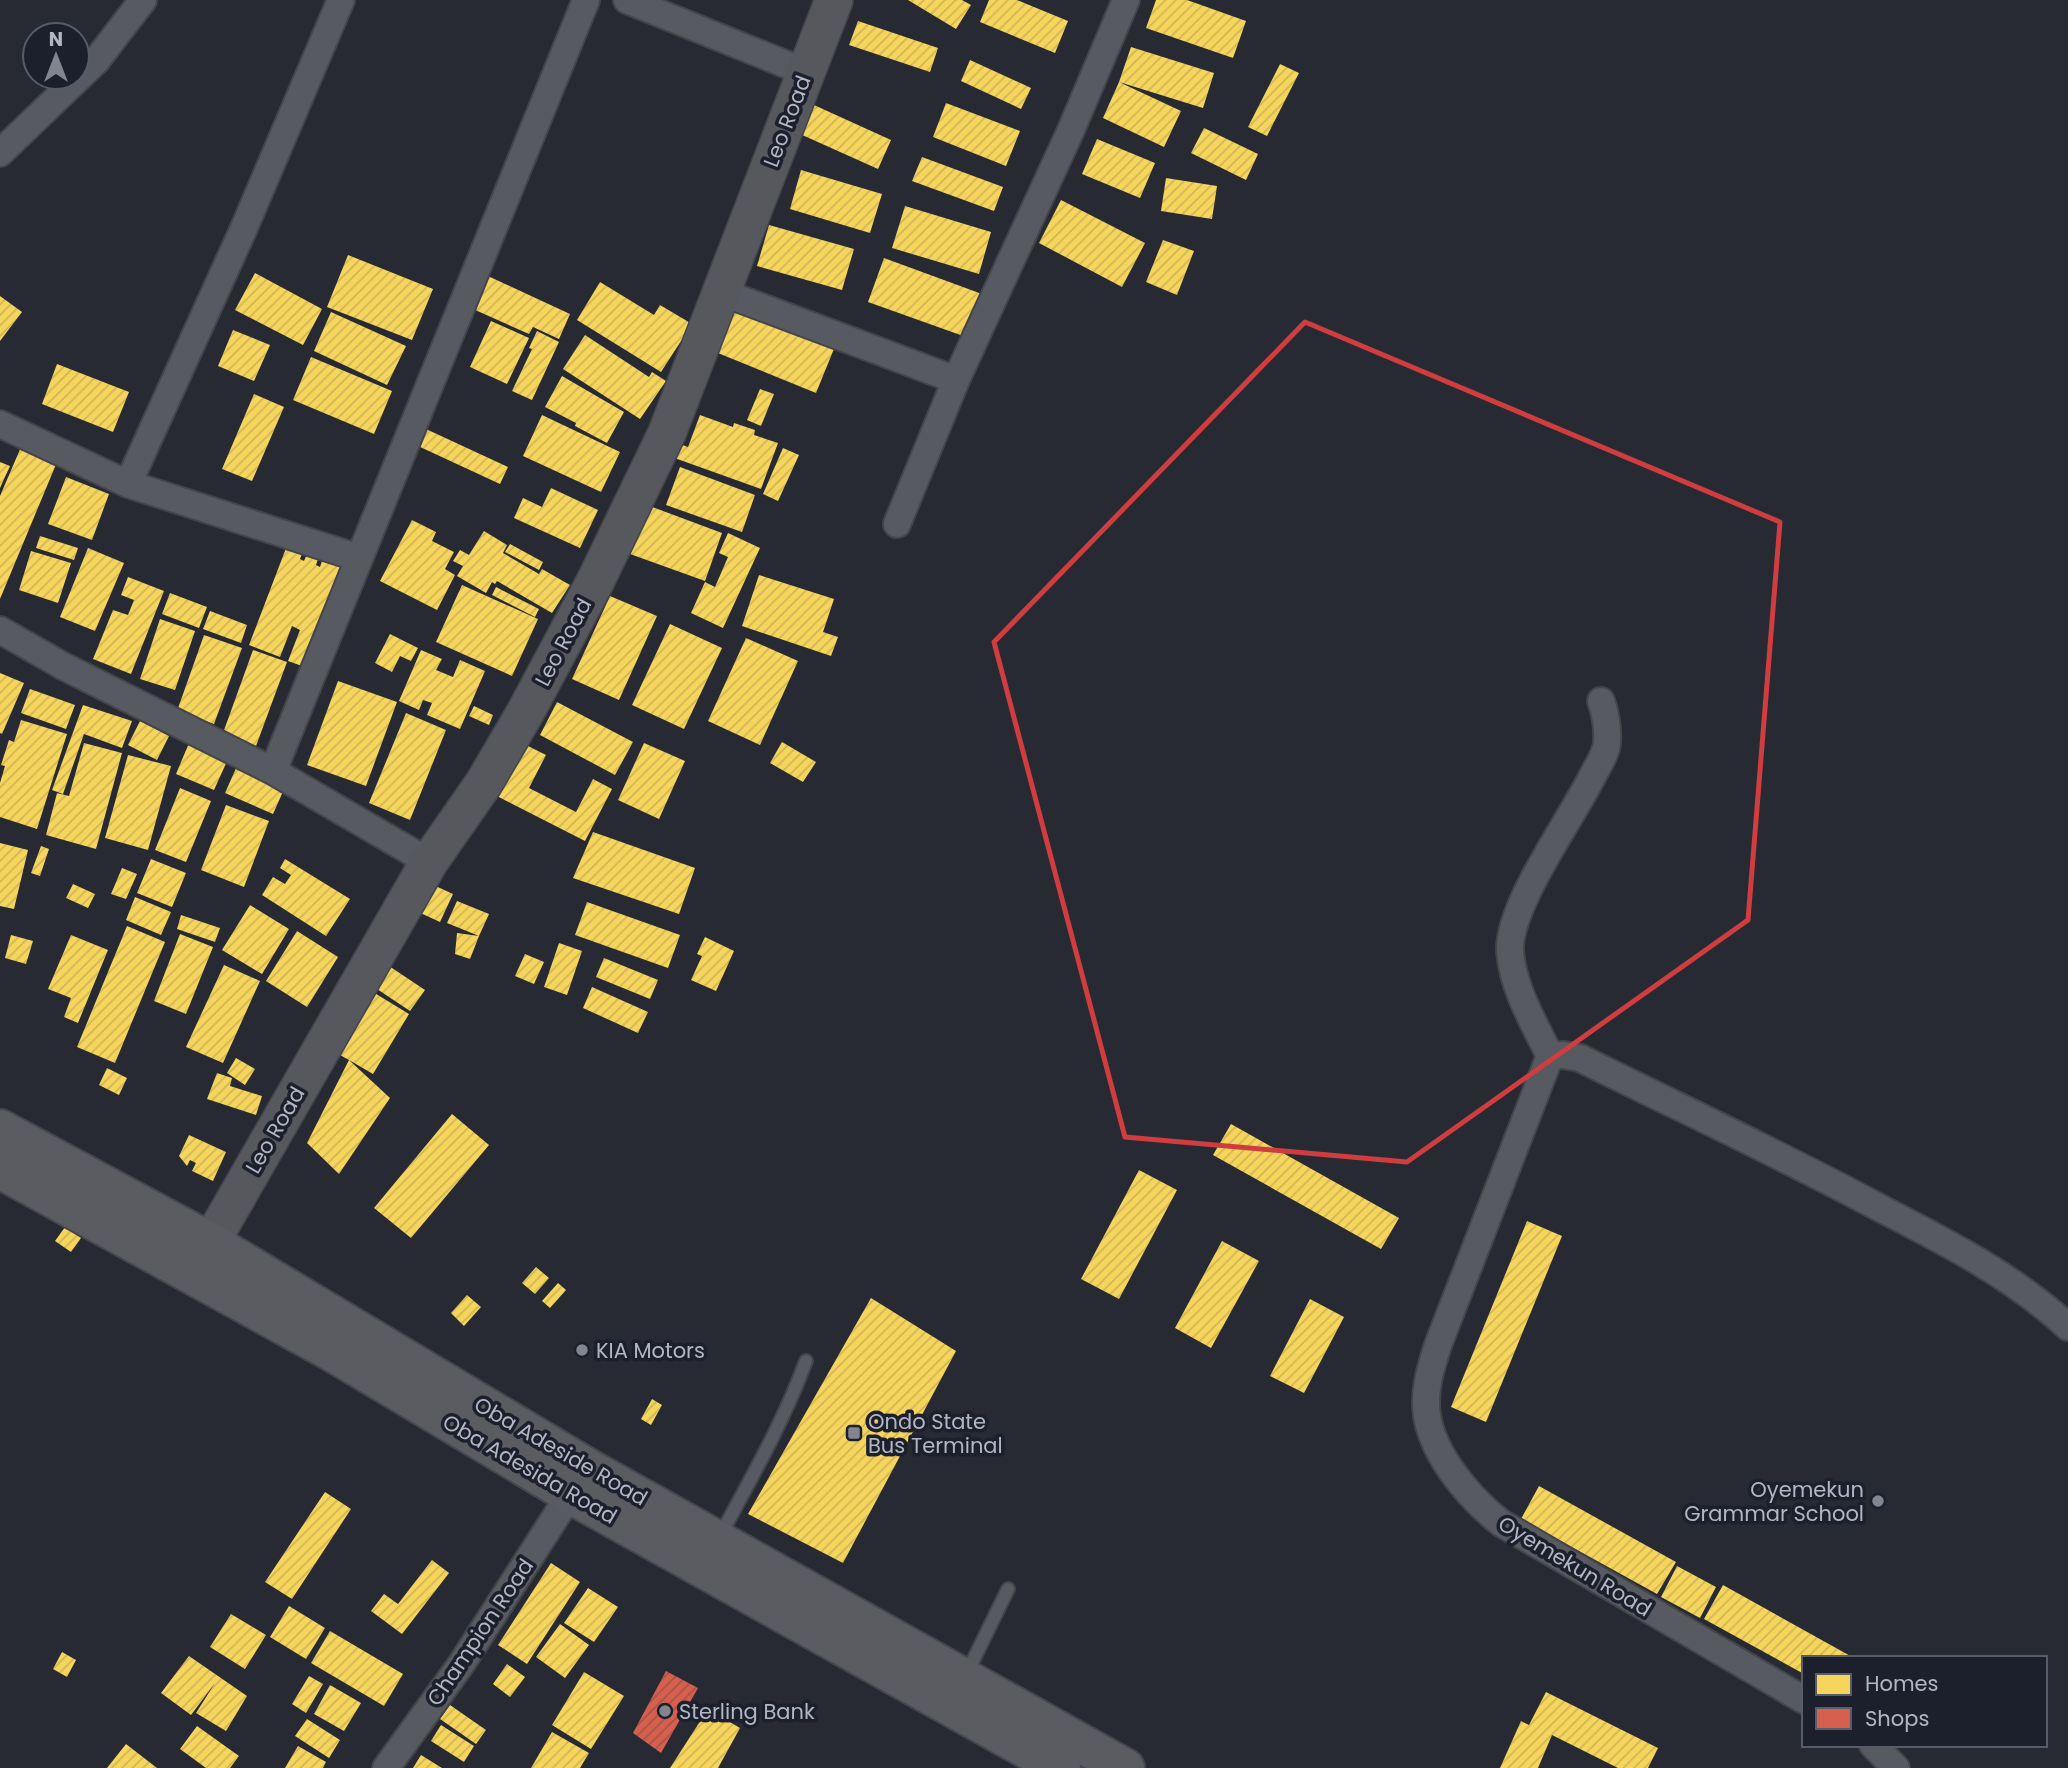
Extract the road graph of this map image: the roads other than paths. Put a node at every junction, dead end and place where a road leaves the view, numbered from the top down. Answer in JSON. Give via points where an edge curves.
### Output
{"nodes":[{"id":1,"x":143,"y":0,"type":"edge"},
{"id":2,"x":341,"y":0,"type":"edge"},
{"id":3,"x":586,"y":0,"type":"edge"},
{"id":4,"x":627,"y":0,"type":"edge"},
{"id":5,"x":834,"y":0,"type":"edge"},
{"id":6,"x":1126,"y":0,"type":"edge"},
{"id":7,"x":805,"y":72,"type":"junction"},
{"id":8,"x":0,"y":153,"type":"edge"},
{"id":9,"x":721,"y":292,"type":"junction"},
{"id":10,"x":956,"y":380,"type":"junction"},
{"id":11,"x":0,"y":424,"type":"edge"},
{"id":12,"x":128,"y":484,"type":"junction"},
{"id":13,"x":897,"y":524,"type":"dead end"},
{"id":14,"x":359,"y":558,"type":"junction"},
{"id":15,"x":0,"y":630,"type":"edge"},
{"id":16,"x":1601,"y":701,"type":"dead end"},
{"id":17,"x":273,"y":771,"type":"junction"},
{"id":18,"x":429,"y":862,"type":"junction"},
{"id":19,"x":1550,"y":1056,"type":"junction"},
{"id":20,"x":0,"y":1129,"type":"edge"},
{"id":21,"x":0,"y":1169,"type":"edge"},
{"id":22,"x":201,"y":1258,"type":"junction"},
{"id":23,"x":2068,"y":1327,"type":"edge"},
{"id":24,"x":806,"y":1361,"type":"dead end"},
{"id":25,"x":579,"y":1481,"type":"junction"},
{"id":26,"x":717,"y":1541,"type":"junction"},
{"id":27,"x":1008,"y":1589,"type":"dead end"},
{"id":28,"x":964,"y":1678,"type":"junction"},
{"id":29,"x":1802,"y":1699,"type":"edge"},
{"id":30,"x":1875,"y":1747,"type":"edge"},
{"id":31,"x":386,"y":1768,"type":"edge"},
{"id":32,"x":1061,"y":1768,"type":"edge"},
{"id":33,"x":1125,"y":1768,"type":"edge"},
{"id":34,"x":1897,"y":1768,"type":"edge"},
{"id":35,"x":1919,"y":1768,"type":"edge"}],
"edges":[{"from":1,"to":8,"type":"street","via":[[96,61]]},
{"from":2,"to":12,"type":"street"},
{"from":3,"to":14,"type":"street"},
{"from":4,"to":7,"type":"street"},
{"from":5,"to":7,"type":"street","name":"Leo Road"},
{"from":6,"to":10,"type":"street"},
{"from":7,"to":9,"type":"street","name":"Leo Road"},
{"from":9,"to":10,"type":"street"},
{"from":9,"to":18,"type":"street","name":"Leo Road","via":[[667,433],[595,582],[491,771]]},
{"from":10,"to":13,"type":"street"},
{"from":11,"to":12,"type":"street"},
{"from":12,"to":14,"type":"street"},
{"from":14,"to":17,"type":"street"},
{"from":15,"to":17,"type":"street"},
{"from":16,"to":19,"type":"street","via":[[1607,718],[1607,746],[1514,920],[1510,951],[1519,992]]},
{"from":17,"to":18,"type":"street"},
{"from":18,"to":22,"type":"street","name":"Leo Road"},
{"from":19,"to":23,"type":"street","via":[[1580,1059],[1838,1185],[1974,1257]]},
{"from":19,"to":29,"type":"street","name":"Oyemekun Road","via":[[1427,1377],[1425,1405],[1432,1438],[1467,1494],[1501,1523]]},
{"from":20,"to":22,"type":"main road"},
{"from":21,"to":22,"type":"main road","name":"Oba Adesida Road"},
{"from":22,"to":25,"type":"main road","name":"Oba Adesida Road","via":[[329,1350]]},
{"from":24,"to":26,"type":"lane","via":[[764,1455]]},
{"from":25,"to":26,"type":"main road","name":"Oba Adeside Road"},
{"from":25,"to":31,"type":"street","name":"Champion Road","via":[[462,1663]]},
{"from":25,"to":32,"type":"main road","name":"Oba Adesida Road"},
{"from":26,"to":28,"type":"main road","name":"Oba Adeside Road"},
{"from":27,"to":28,"type":"lane"},
{"from":28,"to":33,"type":"main road","name":"Oba Adeside Road"},
{"from":30,"to":34,"type":"street"},
{"from":34,"to":35,"type":"street","via":[[1913,1763]]}]}
